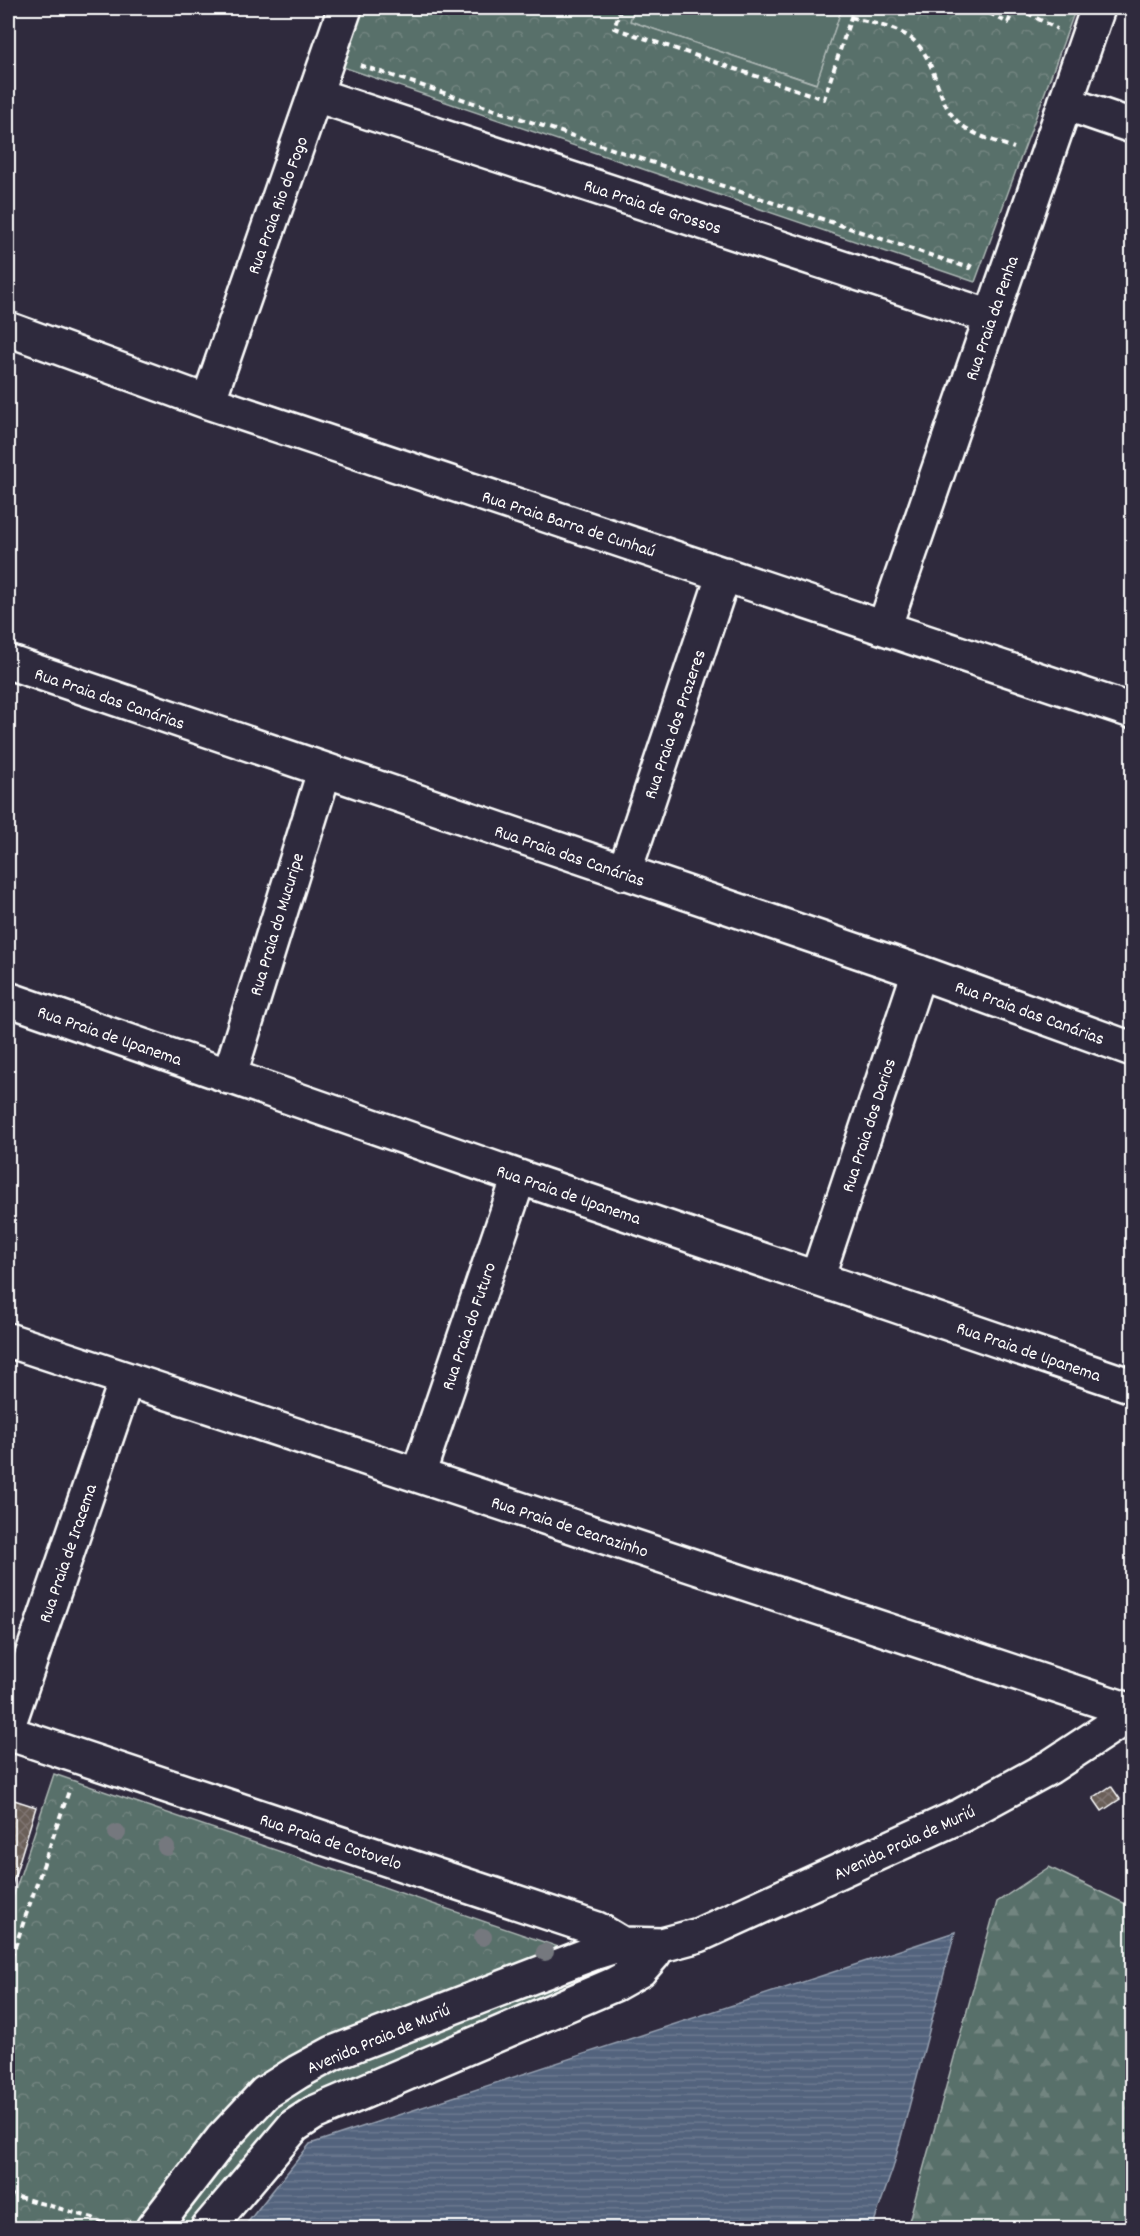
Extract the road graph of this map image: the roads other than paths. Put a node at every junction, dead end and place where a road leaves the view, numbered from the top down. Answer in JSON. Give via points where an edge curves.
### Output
{"nodes":[{"id":1,"x":345,"y":8,"type":"edge"},
{"id":2,"x":1098,"y":8,"type":"edge"},
{"id":3,"x":316,"y":95,"type":"junction"},
{"id":4,"x":1065,"y":103,"type":"junction"},
{"id":5,"x":1132,"y":126,"type":"edge"},
{"id":6,"x":991,"y":317,"type":"junction"},
{"id":7,"x":8,"y":329,"type":"edge"},
{"id":8,"x":207,"y":402,"type":"junction"},
{"id":9,"x":724,"y":574,"type":"junction"},
{"id":10,"x":884,"y":628,"type":"junction"},
{"id":11,"x":8,"y":662,"type":"edge"},
{"id":12,"x":1132,"y":711,"type":"edge"},
{"id":13,"x":324,"y":772,"type":"junction"},
{"id":14,"x":624,"y":873,"type":"junction"},
{"id":15,"x":919,"y":972,"type":"junction"},
{"id":16,"x":8,"y":999,"type":"edge"},
{"id":17,"x":1132,"y":1049,"type":"edge"},
{"id":18,"x":229,"y":1077,"type":"junction"},
{"id":19,"x":519,"y":1177,"type":"junction"},
{"id":20,"x":817,"y":1278,"type":"junction"},
{"id":21,"x":8,"y":1340,"type":"edge"},
{"id":22,"x":126,"y":1380,"type":"junction"},
{"id":23,"x":1132,"y":1386,"type":"edge"},
{"id":24,"x":417,"y":1475,"type":"junction"},
{"id":25,"x":1132,"y":1712,"type":"edge"},
{"id":26,"x":8,"y":1726,"type":"edge"},
{"id":27,"x":8,"y":1733,"type":"edge"},
{"id":28,"x":631,"y":1957,"type":"junction"},
{"id":29,"x":153,"y":2229,"type":"edge"},
{"id":30,"x":208,"y":2229,"type":"edge"}],
"edges":[{"from":1,"to":3,"type":"street","name":"Rua Praia Rio do Fogo"},
{"from":2,"to":4,"type":"street","name":"Rua Praia da Penha"},
{"from":3,"to":6,"type":"street","name":"Rua Praia de Grossos"},
{"from":3,"to":8,"type":"street","name":"Rua Praia Rio do Fogo"},
{"from":4,"to":5,"type":"street"},
{"from":4,"to":6,"type":"street","name":"Rua Praia da Penha"},
{"from":6,"to":10,"type":"street","name":"Rua Praia da Penha"},
{"from":7,"to":8,"type":"street","name":"Rua Praia Barra de Cunhaú"},
{"from":8,"to":9,"type":"street","name":"Rua Praia Barra de Cunhaú"},
{"from":9,"to":10,"type":"street","name":"Rua Praia Barra de Cunhaú"},
{"from":9,"to":14,"type":"street","name":"Rua Praia dos Prazeres"},
{"from":10,"to":12,"type":"street","name":"Rua Praia Barra de Cunhaú"},
{"from":11,"to":13,"type":"street","name":"Rua Praia das Canárias"},
{"from":13,"to":14,"type":"street","name":"Rua Praia das Canárias"},
{"from":13,"to":18,"type":"street","name":"Rua Praia do Mucuripe"},
{"from":14,"to":15,"type":"street","name":"Rua Praia das Canárias"},
{"from":15,"to":17,"type":"street","name":"Rua Praia das Canárias"},
{"from":15,"to":20,"type":"street","name":"Rua Praia dos Darios"},
{"from":16,"to":18,"type":"street","name":"Rua Praia de Upanema"},
{"from":18,"to":19,"type":"street","name":"Rua Praia de Upanema"},
{"from":19,"to":20,"type":"street","name":"Rua Praia de Upanema"},
{"from":19,"to":24,"type":"street","name":"Rua Praia do Futuro"},
{"from":20,"to":23,"type":"street","name":"Rua Praia de Upanema"},
{"from":21,"to":22,"type":"street","name":"Rua Praia de Cearazinho"},
{"from":22,"to":24,"type":"street","name":"Rua Praia de Cearazinho"},
{"from":22,"to":26,"type":"street","name":"Rua Praia de Iracema"},
{"from":24,"to":25,"type":"street","name":"Rua Praia de Cearazinho"},
{"from":25,"to":28,"type":"street","name":"Avenida Praia de Muriú","via":[[1050,1767],[962,1815],[699,1935]]},
{"from":27,"to":28,"type":"street","name":"Rua Praia de Cotovelo","via":[[597,1929]]},
{"from":28,"to":29,"type":"street","name":"Avenida Praia de Muriú","via":[[333,2053],[297,2072],[265,2093],[222,2139]]},
{"from":28,"to":30,"type":"street","name":"Avenida Praia de Muriú","via":[[615,1984],[314,2113],[294,2126]]}]}
